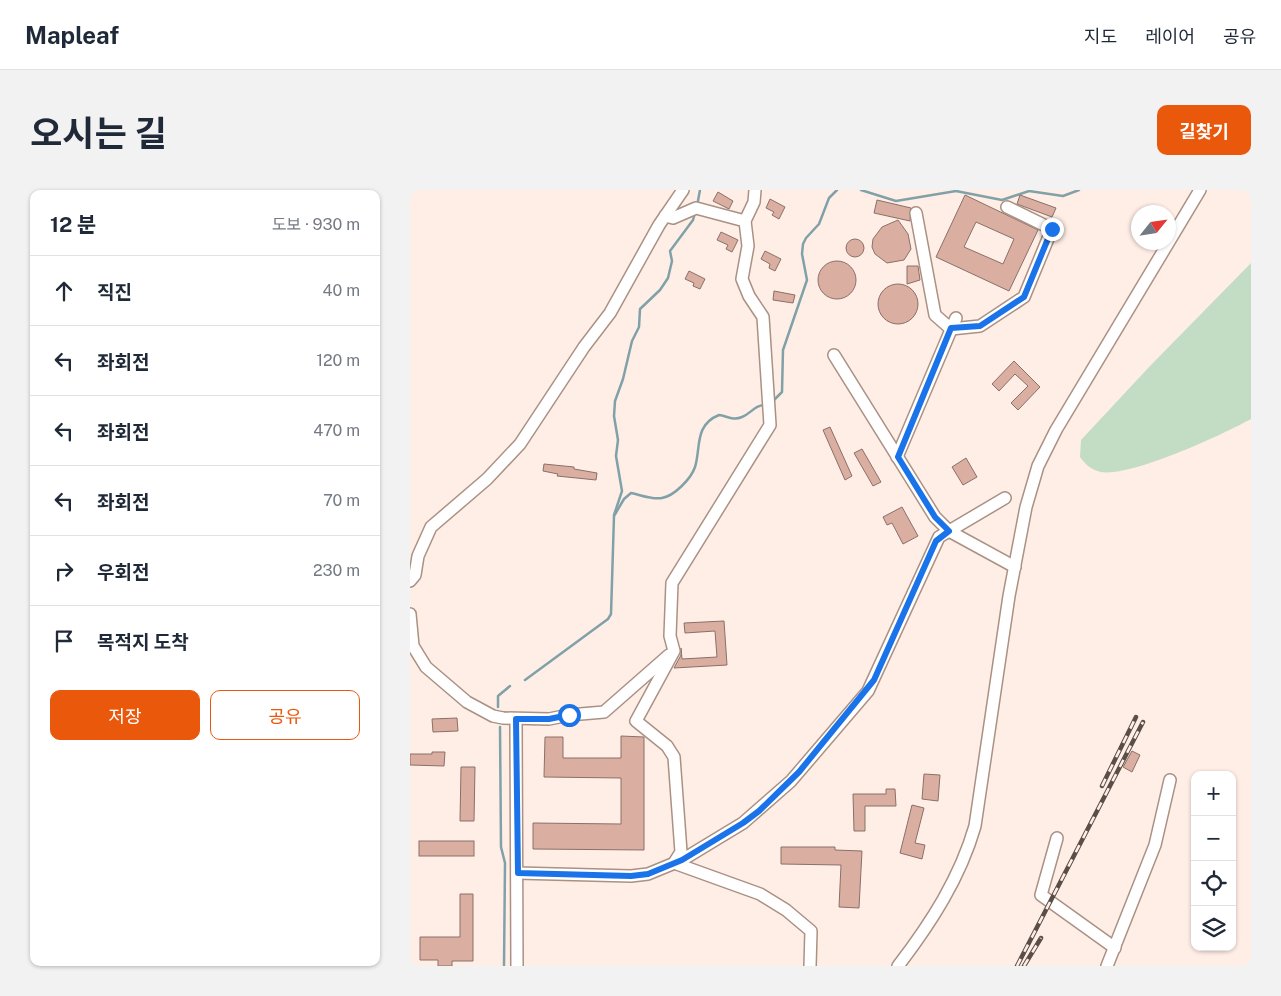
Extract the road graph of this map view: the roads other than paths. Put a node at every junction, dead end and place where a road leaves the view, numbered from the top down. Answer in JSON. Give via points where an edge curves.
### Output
{"nodes":[{"id":1,"x":683,"y":190,"type":"edge"},
{"id":2,"x":755,"y":190,"type":"edge"},
{"id":3,"x":1200,"y":190,"type":"edge"},
{"id":4,"x":1007,"y":207,"type":"dead end"},
{"id":5,"x":916,"y":213,"type":"dead end"},
{"id":6,"x":665,"y":216,"type":"junction"},
{"id":7,"x":745,"y":221,"type":"junction"},
{"id":8,"x":954,"y":323,"type":"junction"},
{"id":9,"x":834,"y":355,"type":"dead end"},
{"id":10,"x":898,"y":457,"type":"junction"},
{"id":11,"x":1005,"y":498,"type":"dead end"},
{"id":12,"x":949,"y":531,"type":"junction"},
{"id":13,"x":410,"y":544,"type":"edge"},
{"id":14,"x":418,"y":556,"type":"junction"},
{"id":15,"x":1015,"y":567,"type":"junction"},
{"id":16,"x":410,"y":581,"type":"edge"},
{"id":17,"x":410,"y":614,"type":"edge"},
{"id":18,"x":674,"y":651,"type":"junction"},
{"id":19,"x":516,"y":719,"type":"junction"},
{"id":20,"x":1170,"y":780,"type":"dead end"},
{"id":21,"x":1057,"y":838,"type":"dead end"},
{"id":22,"x":674,"y":863,"type":"junction"},
{"id":23,"x":518,"y":873,"type":"junction"},
{"id":24,"x":1115,"y":948,"type":"junction"},
{"id":25,"x":517,"y":966,"type":"edge"},
{"id":26,"x":810,"y":966,"type":"edge"},
{"id":27,"x":898,"y":966,"type":"edge"},
{"id":28,"x":1107,"y":966,"type":"edge"}],
"edges":[{"from":1,"to":6,"type":"street"},
{"from":2,"to":7,"type":"street","via":[[754,202]]},
{"from":3,"to":15,"type":"street","via":[[1042,457],[1030,493]]},
{"from":4,"to":8,"type":"street","via":[[1052,229],[1024,297],[980,326]]},
{"from":5,"to":8,"type":"street","via":[[936,315]]},
{"from":6,"to":7,"type":"street","via":[[673,218],[696,208]]},
{"from":6,"to":14,"type":"street","via":[[610,314],[520,444],[487,479],[435,522]]},
{"from":7,"to":18,"type":"street","via":[[748,246],[742,282],[763,317],[770,425],[672,583],[670,636]]},
{"from":8,"to":10,"type":"street"},
{"from":9,"to":10,"type":"street"},
{"from":10,"to":12,"type":"street","via":[[935,517]]},
{"from":11,"to":12,"type":"street"},
{"from":12,"to":15,"type":"street"},
{"from":12,"to":22,"type":"street","via":[[936,541],[874,680],[860,700],[795,776],[759,811]]},
{"from":13,"to":14,"type":"street"},
{"from":14,"to":16,"type":"street","via":[[416,575]]},
{"from":15,"to":27,"type":"street","via":[[975,826],[965,856],[941,905]]},
{"from":17,"to":19,"type":"street","via":[[413,646],[426,667],[466,702],[498,717]]},
{"from":18,"to":19,"type":"street","via":[[604,712],[549,719]]},
{"from":18,"to":22,"type":"street","via":[[636,722],[667,746],[674,757],[681,852]]},
{"from":19,"to":23,"type":"street"},
{"from":20,"to":24,"type":"street","via":[[1155,846]]},
{"from":21,"to":24,"type":"street","via":[[1041,895]]},
{"from":22,"to":23,"type":"street","via":[[648,874],[631,876]]},
{"from":22,"to":26,"type":"street","via":[[760,894],[786,910],[811,931]]},
{"from":23,"to":25,"type":"street"},
{"from":24,"to":28,"type":"street"}]}
